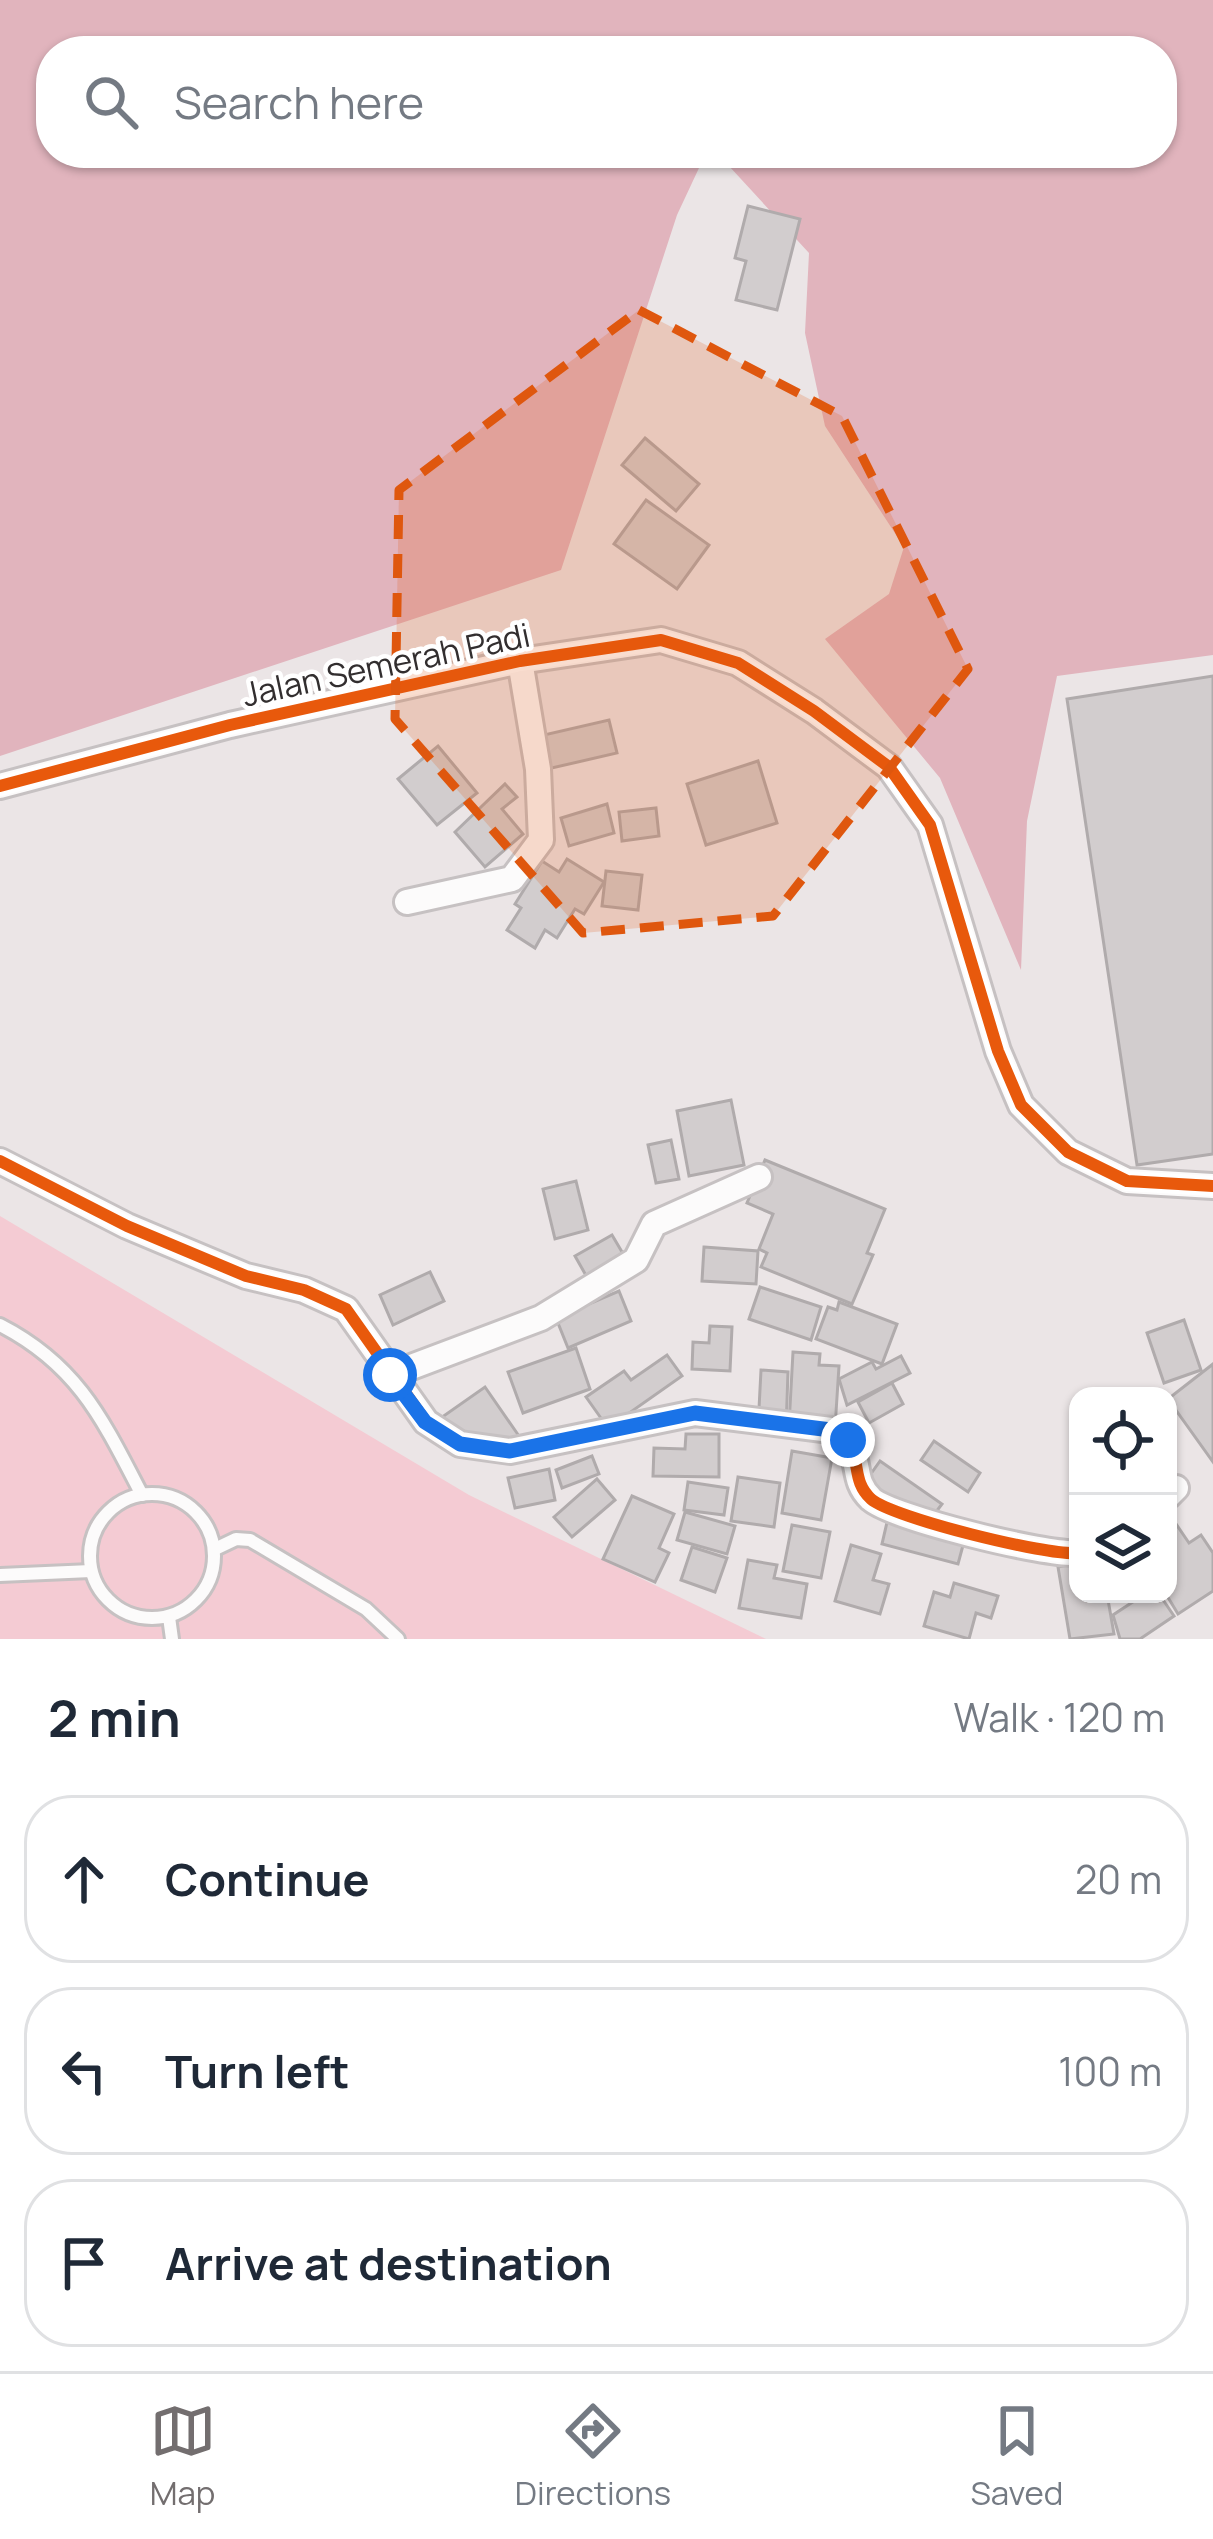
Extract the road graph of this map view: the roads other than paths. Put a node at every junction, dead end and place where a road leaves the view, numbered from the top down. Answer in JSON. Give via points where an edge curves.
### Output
{"nodes":[{"id":1,"x":520,"y":661,"type":"junction"},
{"id":2,"x":0,"y":786,"type":"edge"},
{"id":3,"x":407,"y":902,"type":"dead end"},
{"id":4,"x":0,"y":1161,"type":"edge"},
{"id":5,"x":759,"y":1177,"type":"dead end"},
{"id":6,"x":1213,"y":1186,"type":"edge"},
{"id":7,"x":0,"y":1324,"type":"edge"},
{"id":8,"x":390,"y":1375,"type":"junction"},
{"id":9,"x":142,"y":1495,"type":"junction"},
{"id":10,"x":214,"y":1549,"type":"junction"},
{"id":11,"x":1069,"y":1553,"type":"edge"},
{"id":12,"x":91,"y":1571,"type":"junction"},
{"id":13,"x":0,"y":1575,"type":"edge"},
{"id":14,"x":169,"y":1617,"type":"junction"},
{"id":15,"x":172,"y":1639,"type":"edge"},
{"id":16,"x":398,"y":1639,"type":"edge"}],
"edges":[{"from":1,"to":2,"type":"street","name":"Jalan Semerah Padi"},
{"from":1,"to":3,"type":"street","via":[[541,839],[512,879]]},
{"from":1,"to":6,"type":"street","name":"Jalan Semerah Padi","via":[[661,640],[738,663],[890,767],[930,825],[1021,1105],[1068,1152],[1127,1181]]},
{"from":4,"to":8,"type":"street","via":[[127,1226],[346,1309]]},
{"from":5,"to":8,"type":"street","via":[[654,1224],[636,1260],[541,1318]]},
{"from":7,"to":9,"type":"lane","via":[[72,1375]]},
{"from":8,"to":11,"type":"street","via":[[425,1422],[460,1444],[510,1451],[695,1413],[831,1430],[848,1440],[872,1500]]},
{"from":9,"to":10,"type":"lane","via":[[190,1506]]},
{"from":9,"to":12,"type":"lane","via":[[106,1514],[89,1550]]},
{"from":10,"to":14,"type":"lane","via":[[204,1591]]},
{"from":10,"to":16,"type":"lane","via":[[250,1540],[366,1610]]},
{"from":12,"to":13,"type":"lane"},
{"from":12,"to":14,"type":"lane","via":[[112,1605],[129,1615]]},
{"from":14,"to":15,"type":"lane"}]}
